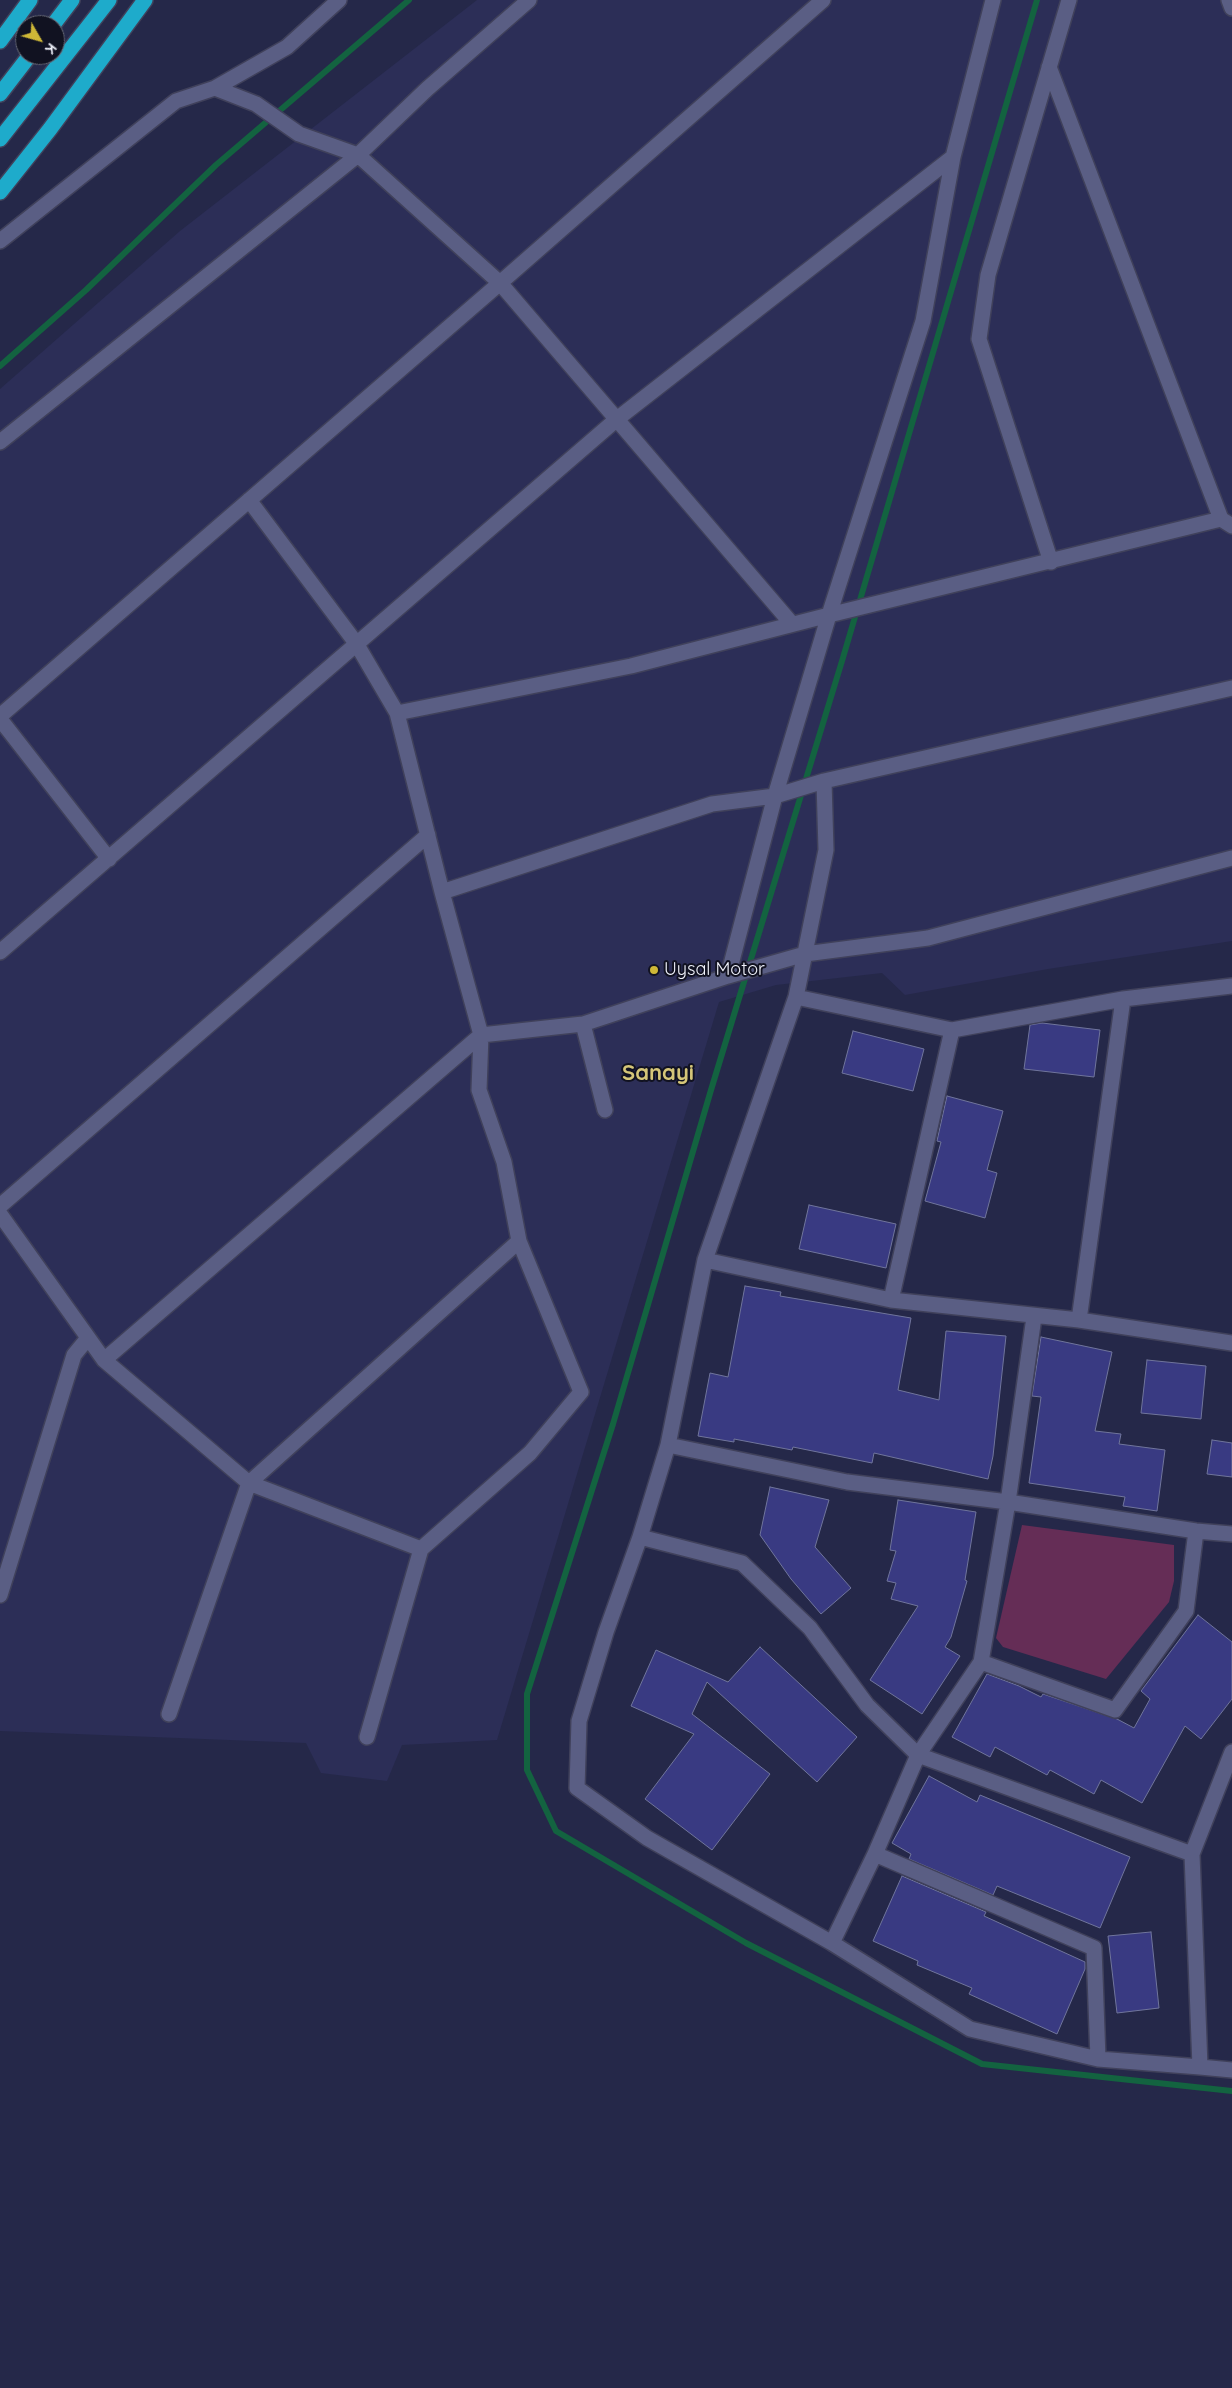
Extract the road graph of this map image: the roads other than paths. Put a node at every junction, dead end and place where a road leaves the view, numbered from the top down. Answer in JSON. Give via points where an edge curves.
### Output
{"nodes":[{"id":1,"x":30,"y":0,"type":"edge"},
{"id":2,"x":72,"y":0,"type":"edge"},
{"id":3,"x":109,"y":0,"type":"edge"},
{"id":4,"x":145,"y":0,"type":"edge"},
{"id":5,"x":339,"y":0,"type":"edge"},
{"id":6,"x":529,"y":0,"type":"edge"},
{"id":7,"x":822,"y":0,"type":"edge"},
{"id":8,"x":993,"y":0,"type":"edge"},
{"id":9,"x":1069,"y":0,"type":"edge"},
{"id":10,"x":1229,"y":0,"type":"edge"},
{"id":11,"x":1232,"y":8,"type":"edge"},
{"id":12,"x":61,"y":15,"type":"edge"},
{"id":13,"x":0,"y":41,"type":"edge"},
{"id":14,"x":22,"y":65,"type":"edge"},
{"id":15,"x":1049,"y":67,"type":"junction"},
{"id":16,"x":215,"y":88,"type":"junction"},
{"id":17,"x":0,"y":94,"type":"edge"},
{"id":18,"x":0,"y":139,"type":"edge"},
{"id":19,"x":358,"y":155,"type":"junction"},
{"id":20,"x":953,"y":156,"type":"junction"},
{"id":21,"x":0,"y":192,"type":"edge"},
{"id":22,"x":0,"y":241,"type":"edge"},
{"id":23,"x":500,"y":283,"type":"junction"},
{"id":24,"x":617,"y":419,"type":"junction"},
{"id":25,"x":0,"y":442,"type":"edge"},
{"id":26,"x":249,"y":500,"type":"junction"},
{"id":27,"x":1227,"y":522,"type":"edge"},
{"id":28,"x":1051,"y":562,"type":"junction"},
{"id":29,"x":831,"y":614,"type":"junction"},
{"id":30,"x":792,"y":624,"type":"junction"},
{"id":31,"x":356,"y":642,"type":"junction"},
{"id":32,"x":1232,"y":688,"type":"edge"},
{"id":33,"x":396,"y":713,"type":"junction"},
{"id":34,"x":0,"y":718,"type":"edge"},
{"id":35,"x":822,"y":782,"type":"junction"},
{"id":36,"x":778,"y":795,"type":"junction"},
{"id":37,"x":428,"y":835,"type":"junction"},
{"id":38,"x":1232,"y":858,"type":"edge"},
{"id":39,"x":109,"y":859,"type":"junction"},
{"id":40,"x":442,"y":892,"type":"junction"},
{"id":41,"x":0,"y":952,"type":"edge"},
{"id":42,"x":802,"y":955,"type":"junction"},
{"id":43,"x":731,"y":975,"type":"junction"},
{"id":44,"x":1232,"y":986,"type":"edge"},
{"id":45,"x":796,"y":997,"type":"junction"},
{"id":46,"x":1123,"y":999,"type":"junction"},
{"id":47,"x":583,"y":1024,"type":"junction"},
{"id":48,"x":952,"y":1030,"type":"junction"},
{"id":49,"x":481,"y":1035,"type":"junction"},
{"id":50,"x":605,"y":1110,"type":"dead end"},
{"id":51,"x":0,"y":1206,"type":"edge"},
{"id":52,"x":0,"y":1214,"type":"edge"},
{"id":53,"x":519,"y":1241,"type":"junction"},
{"id":54,"x":705,"y":1260,"type":"junction"},
{"id":55,"x":891,"y":1300,"type":"junction"},
{"id":56,"x":1034,"y":1317,"type":"junction"},
{"id":57,"x":1079,"y":1320,"type":"junction"},
{"id":58,"x":88,"y":1338,"type":"junction"},
{"id":59,"x":1232,"y":1343,"type":"edge"},
{"id":60,"x":104,"y":1360,"type":"junction"},
{"id":61,"x":668,"y":1445,"type":"junction"},
{"id":62,"x":249,"y":1483,"type":"junction"},
{"id":63,"x":1008,"y":1502,"type":"junction"},
{"id":64,"x":1196,"y":1531,"type":"junction"},
{"id":65,"x":1232,"y":1534,"type":"edge"},
{"id":66,"x":640,"y":1537,"type":"junction"},
{"id":67,"x":421,"y":1549,"type":"junction"},
{"id":68,"x":0,"y":1595,"type":"edge"},
{"id":69,"x":981,"y":1662,"type":"junction"},
{"id":70,"x":169,"y":1714,"type":"dead end"},
{"id":71,"x":367,"y":1736,"type":"dead end"},
{"id":72,"x":1232,"y":1752,"type":"edge"},
{"id":73,"x":918,"y":1755,"type":"junction"},
{"id":74,"x":875,"y":1854,"type":"junction"},
{"id":75,"x":1192,"y":1854,"type":"junction"},
{"id":76,"x":832,"y":1942,"type":"junction"},
{"id":77,"x":1098,"y":2059,"type":"junction"},
{"id":78,"x":1200,"y":2067,"type":"junction"},
{"id":79,"x":1232,"y":2070,"type":"edge"}],
"edges":[{"from":1,"to":13,"type":"highway"},
{"from":2,"to":12,"type":"highway"},
{"from":3,"to":18,"type":"highway"},
{"from":4,"to":21,"type":"highway","via":[[50,130]]},
{"from":5,"to":16,"type":"street","via":[[287,47]]},
{"from":6,"to":19,"type":"street","via":[[427,89]]},
{"from":7,"to":23,"type":"street"},
{"from":8,"to":20,"type":"street"},
{"from":9,"to":15,"type":"street"},
{"from":10,"to":11,"type":"street"},
{"from":14,"to":17,"type":"highway"},
{"from":15,"to":27,"type":"street"},
{"from":15,"to":28,"type":"street","via":[[988,275],[979,339]]},
{"from":16,"to":19,"type":"street","via":[[256,104],[299,134]]},
{"from":16,"to":22,"type":"street","via":[[176,101]]},
{"from":19,"to":23,"type":"street"},
{"from":19,"to":25,"type":"street"},
{"from":20,"to":24,"type":"street"},
{"from":20,"to":29,"type":"street","via":[[923,321]]},
{"from":23,"to":24,"type":"street"},
{"from":23,"to":26,"type":"street"},
{"from":24,"to":30,"type":"street"},
{"from":24,"to":31,"type":"street"},
{"from":26,"to":31,"type":"street"},
{"from":26,"to":34,"type":"street"},
{"from":27,"to":28,"type":"street"},
{"from":28,"to":29,"type":"street"},
{"from":29,"to":30,"type":"street"},
{"from":29,"to":36,"type":"street"},
{"from":30,"to":33,"type":"street","via":[[631,666]]},
{"from":31,"to":33,"type":"street"},
{"from":31,"to":39,"type":"street"},
{"from":32,"to":35,"type":"street"},
{"from":33,"to":37,"type":"street"},
{"from":34,"to":39,"type":"street"},
{"from":35,"to":36,"type":"street"},
{"from":35,"to":42,"type":"street","via":[[826,850]]},
{"from":36,"to":40,"type":"street","via":[[712,804]]},
{"from":36,"to":43,"type":"street"},
{"from":37,"to":40,"type":"street"},
{"from":37,"to":51,"type":"street"},
{"from":38,"to":42,"type":"street","via":[[928,938]]},
{"from":39,"to":41,"type":"street"},
{"from":40,"to":49,"type":"street"},
{"from":42,"to":43,"type":"street"},
{"from":42,"to":45,"type":"street"},
{"from":43,"to":47,"type":"street"},
{"from":44,"to":46,"type":"street"},
{"from":45,"to":48,"type":"street"},
{"from":45,"to":54,"type":"street"},
{"from":46,"to":48,"type":"street"},
{"from":46,"to":57,"type":"street"},
{"from":47,"to":49,"type":"street"},
{"from":47,"to":50,"type":"street"},
{"from":48,"to":55,"type":"street"},
{"from":49,"to":53,"type":"street","via":[[479,1090],[504,1162]]},
{"from":49,"to":60,"type":"street"},
{"from":52,"to":58,"type":"street"},
{"from":53,"to":62,"type":"street"},
{"from":53,"to":67,"type":"street","via":[[581,1392],[530,1453]]},
{"from":54,"to":55,"type":"street"},
{"from":54,"to":61,"type":"street"},
{"from":55,"to":56,"type":"street"},
{"from":56,"to":57,"type":"street"},
{"from":56,"to":63,"type":"street"},
{"from":57,"to":59,"type":"street"},
{"from":58,"to":60,"type":"street"},
{"from":58,"to":68,"type":"street","via":[[74,1355]]},
{"from":60,"to":62,"type":"street"},
{"from":61,"to":63,"type":"street","via":[[847,1482]]},
{"from":61,"to":66,"type":"street"},
{"from":62,"to":67,"type":"street"},
{"from":62,"to":70,"type":"street"},
{"from":63,"to":64,"type":"street"},
{"from":63,"to":69,"type":"street"},
{"from":64,"to":65,"type":"street"},
{"from":64,"to":69,"type":"street","via":[[1186,1611],[1115,1710]]},
{"from":66,"to":73,"type":"street","via":[[742,1563],[810,1628],[867,1705]]},
{"from":66,"to":76,"type":"street","via":[[579,1721],[577,1788],[647,1838]]},
{"from":67,"to":71,"type":"street"},
{"from":69,"to":73,"type":"street"},
{"from":72,"to":75,"type":"street"},
{"from":73,"to":74,"type":"street"},
{"from":73,"to":75,"type":"street"},
{"from":74,"to":76,"type":"street"},
{"from":74,"to":77,"type":"street","via":[[1094,1948]]},
{"from":75,"to":78,"type":"street"},
{"from":76,"to":77,"type":"street","via":[[970,2028]]},
{"from":77,"to":78,"type":"street"},
{"from":78,"to":79,"type":"street"}]}
